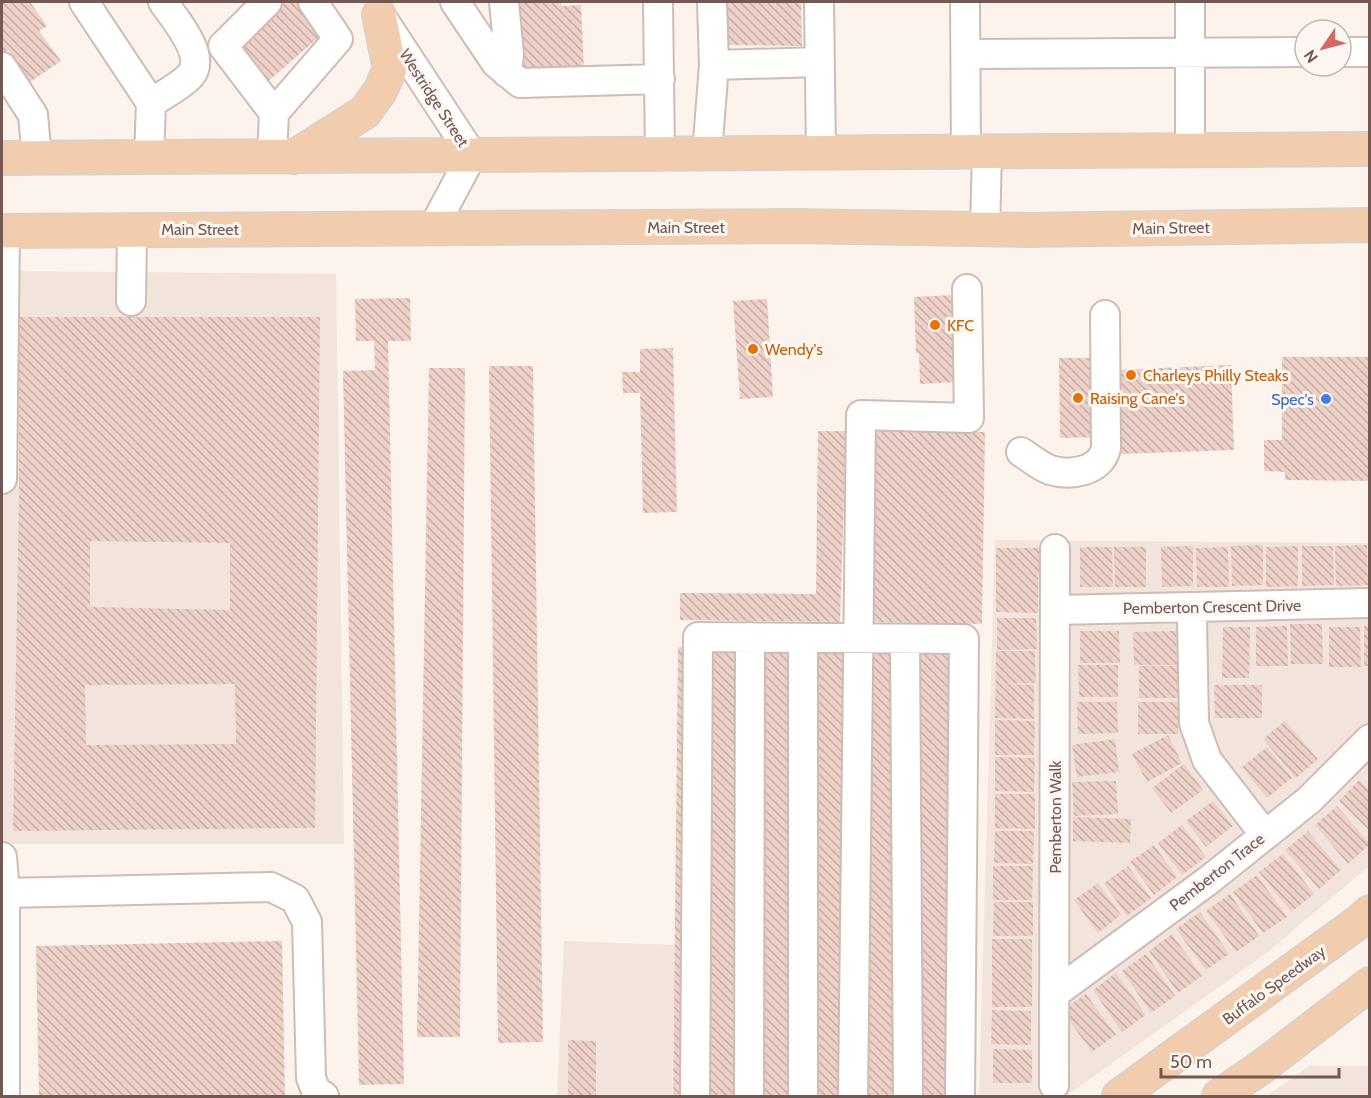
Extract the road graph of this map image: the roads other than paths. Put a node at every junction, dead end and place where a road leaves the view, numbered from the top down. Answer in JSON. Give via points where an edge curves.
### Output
{"nodes":[{"id":1,"x":84,"y":2,"type":"edge"},
{"id":2,"x":163,"y":2,"type":"edge"},
{"id":3,"x":267,"y":2,"type":"edge"},
{"id":4,"x":313,"y":2,"type":"edge"},
{"id":5,"x":455,"y":2,"type":"edge"},
{"id":6,"x":504,"y":2,"type":"edge"},
{"id":7,"x":658,"y":2,"type":"edge"},
{"id":8,"x":712,"y":2,"type":"edge"},
{"id":9,"x":819,"y":2,"type":"edge"},
{"id":10,"x":965,"y":2,"type":"edge"},
{"id":11,"x":1190,"y":2,"type":"edge"},
{"id":12,"x":375,"y":8,"type":"edge"},
{"id":13,"x":1293,"y":52,"type":"edge"},
{"id":14,"x":1353,"y":52,"type":"edge"},
{"id":15,"x":1370,"y":52,"type":"edge"},
{"id":16,"x":1190,"y":53,"type":"junction"},
{"id":17,"x":966,"y":54,"type":"junction"},
{"id":18,"x":820,"y":62,"type":"junction"},
{"id":19,"x":714,"y":65,"type":"junction"},
{"id":20,"x":2,"y":67,"type":"edge"},
{"id":21,"x":507,"y":73,"type":"junction"},
{"id":22,"x":660,"y":79,"type":"junction"},
{"id":23,"x":151,"y":103,"type":"junction"},
{"id":24,"x":274,"y":113,"type":"junction"},
{"id":25,"x":1370,"y":149,"type":"edge"},
{"id":26,"x":1190,"y":150,"type":"junction"},
{"id":27,"x":976,"y":152,"type":"junction"},
{"id":28,"x":822,"y":153,"type":"junction"},
{"id":29,"x":660,"y":154,"type":"junction"},
{"id":30,"x":707,"y":154,"type":"junction"},
{"id":31,"x":472,"y":155,"type":"junction"},
{"id":32,"x":283,"y":157,"type":"junction"},
{"id":33,"x":2,"y":158,"type":"edge"},
{"id":34,"x":36,"y":158,"type":"junction"},
{"id":35,"x":149,"y":158,"type":"junction"},
{"id":36,"x":1370,"y":225,"type":"edge"},
{"id":37,"x":433,"y":228,"type":"junction"},
{"id":38,"x":132,"y":230,"type":"junction"},
{"id":39,"x":985,"y":230,"type":"junction"},
{"id":40,"x":3,"y":231,"type":"edge"},
{"id":41,"x":967,"y":288,"type":"dead end"},
{"id":42,"x":131,"y":301,"type":"dead end"},
{"id":43,"x":1105,"y":315,"type":"dead end"},
{"id":44,"x":1021,"y":452,"type":"dead end"},
{"id":45,"x":2,"y":479,"type":"edge"},
{"id":46,"x":1055,"y":549,"type":"dead end"},
{"id":47,"x":1370,"y":603,"type":"edge"},
{"id":48,"x":1190,"y":607,"type":"junction"},
{"id":49,"x":1055,"y":610,"type":"junction"},
{"id":50,"x":750,"y":637,"type":"junction"},
{"id":51,"x":803,"y":638,"type":"junction"},
{"id":52,"x":857,"y":638,"type":"junction"},
{"id":53,"x":905,"y":639,"type":"junction"},
{"id":54,"x":1370,"y":739,"type":"edge"},
{"id":55,"x":1265,"y":835,"type":"junction"},
{"id":56,"x":2,"y":856,"type":"edge"},
{"id":57,"x":5,"y":893,"type":"junction"},
{"id":58,"x":1370,"y":912,"type":"edge"},
{"id":59,"x":1370,"y":984,"type":"edge"},
{"id":60,"x":1054,"y":994,"type":"junction"},
{"id":61,"x":1054,"y":1085,"type":"dead end"},
{"id":62,"x":5,"y":1096,"type":"edge"},
{"id":63,"x":324,"y":1096,"type":"edge"},
{"id":64,"x":695,"y":1096,"type":"edge"},
{"id":65,"x":749,"y":1096,"type":"edge"},
{"id":66,"x":803,"y":1096,"type":"edge"},
{"id":67,"x":853,"y":1096,"type":"edge"},
{"id":68,"x":908,"y":1096,"type":"edge"},
{"id":69,"x":960,"y":1096,"type":"edge"},
{"id":70,"x":1119,"y":1096,"type":"edge"},
{"id":71,"x":1219,"y":1096,"type":"edge"}],
"edges":[{"from":1,"to":23,"type":"street"},
{"from":2,"to":23,"type":"street","via":[[189,40],[195,64],[191,75]]},
{"from":3,"to":24,"type":"street","via":[[224,46]]},
{"from":4,"to":24,"type":"street","via":[[338,39]]},
{"from":5,"to":21,"type":"street"},
{"from":6,"to":21,"type":"street"},
{"from":7,"to":22,"type":"street"},
{"from":8,"to":19,"type":"street"},
{"from":9,"to":18,"type":"street"},
{"from":10,"to":17,"type":"street"},
{"from":11,"to":16,"type":"street"},
{"from":12,"to":31,"type":"street","name":"Westridge Street"},
{"from":12,"to":32,"type":"main road","via":[[390,69],[380,91],[365,112]]},
{"from":13,"to":16,"type":"street"},
{"from":14,"to":15,"type":"street"},
{"from":16,"to":17,"type":"street"},
{"from":16,"to":26,"type":"street"},
{"from":17,"to":27,"type":"street"},
{"from":18,"to":19,"type":"street"},
{"from":18,"to":28,"type":"street"},
{"from":19,"to":30,"type":"street"},
{"from":20,"to":34,"type":"street","via":[[33,115]]},
{"from":21,"to":22,"type":"street","via":[[520,83]]},
{"from":22,"to":29,"type":"street"},
{"from":23,"to":35,"type":"street"},
{"from":24,"to":32,"type":"street"},
{"from":25,"to":26,"type":"main road"},
{"from":26,"to":27,"type":"main road"},
{"from":27,"to":28,"type":"main road"},
{"from":27,"to":39,"type":"street"},
{"from":28,"to":30,"type":"main road"},
{"from":29,"to":30,"type":"main road"},
{"from":29,"to":31,"type":"main road"},
{"from":31,"to":32,"type":"main road"},
{"from":31,"to":37,"type":"street","name":"Westridge Street"},
{"from":32,"to":35,"type":"main road"},
{"from":33,"to":34,"type":"main road"},
{"from":34,"to":35,"type":"main road"},
{"from":36,"to":39,"type":"main road","name":"Main Street"},
{"from":37,"to":38,"type":"main road","name":"Main Street"},
{"from":37,"to":39,"type":"main road","name":"Main Street","via":[[795,226]]},
{"from":38,"to":40,"type":"main road","name":"Main Street"},
{"from":38,"to":42,"type":"street"},
{"from":40,"to":45,"type":"street"},
{"from":41,"to":52,"type":"street","via":[[969,418],[861,415]]},
{"from":43,"to":44,"type":"street","via":[[1106,448],[1102,458],[1089,470],[1056,471]]},
{"from":46,"to":49,"type":"street","name":"Pemberton Walk"},
{"from":47,"to":48,"type":"street","name":"Pemberton Crescent Drive"},
{"from":48,"to":49,"type":"street","name":"Pemberton Crescent Drive"},
{"from":48,"to":55,"type":"street","via":[[1194,723],[1207,760]]},
{"from":49,"to":60,"type":"street","name":"Pemberton Walk"},
{"from":50,"to":51,"type":"street"},
{"from":50,"to":64,"type":"street","via":[[698,637]]},
{"from":50,"to":65,"type":"street"},
{"from":51,"to":52,"type":"street"},
{"from":51,"to":66,"type":"street"},
{"from":52,"to":53,"type":"street"},
{"from":52,"to":67,"type":"street"},
{"from":53,"to":68,"type":"street"},
{"from":53,"to":69,"type":"street","via":[[964,639]]},
{"from":54,"to":55,"type":"street","name":"Pemberton Trace","via":[[1309,800]]},
{"from":55,"to":60,"type":"street","name":"Pemberton Trace"},
{"from":56,"to":57,"type":"street"},
{"from":57,"to":62,"type":"street"},
{"from":57,"to":63,"type":"street","via":[[271,887],[295,900],[307,922],[310,1078],[316,1091]]},
{"from":58,"to":70,"type":"main road","name":"Buffalo Speedway"},
{"from":59,"to":71,"type":"main road"},
{"from":60,"to":61,"type":"street","name":"Pemberton Walk"}]}
